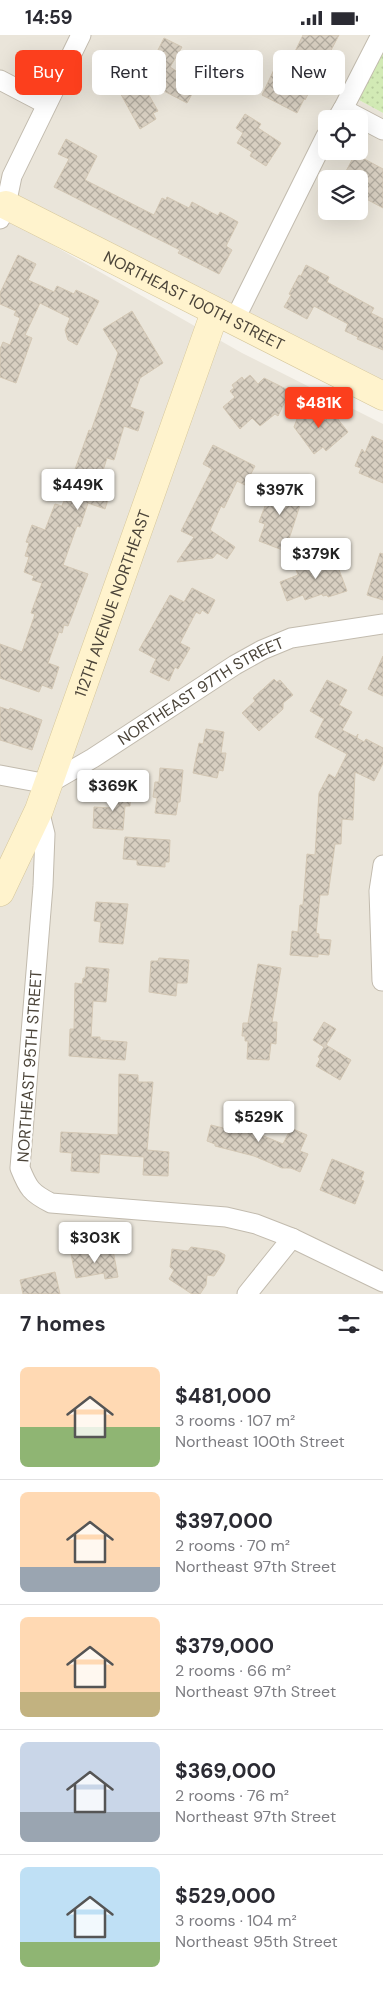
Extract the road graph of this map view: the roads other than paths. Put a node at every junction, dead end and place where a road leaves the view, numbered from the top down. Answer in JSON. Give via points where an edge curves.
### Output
{"nodes":[{"id":1,"x":81,"y":35,"type":"edge"},
{"id":2,"x":381,"y":35,"type":"edge"},
{"id":3,"x":0,"y":80,"type":"edge"},
{"id":4,"x":46,"y":104,"type":"junction"},
{"id":5,"x":342,"y":110,"type":"edge"},
{"id":6,"x":368,"y":124,"type":"edge"},
{"id":7,"x":383,"y":130,"type":"edge"},
{"id":8,"x":318,"y":150,"type":"edge"},
{"id":9,"x":3,"y":212,"type":"edge"},
{"id":10,"x":225,"y":317,"type":"junction"},
{"id":11,"x":383,"y":396,"type":"edge"},
{"id":12,"x":383,"y":625,"type":"edge"},
{"id":13,"x":0,"y":775,"type":"edge"},
{"id":14,"x":48,"y":783,"type":"junction"},
{"id":15,"x":38,"y":810,"type":"junction"},
{"id":16,"x":383,"y":865,"type":"edge"},
{"id":17,"x":0,"y":892,"type":"edge"},
{"id":18,"x":382,"y":981,"type":"edge"},
{"id":19,"x":292,"y":1237,"type":"junction"},
{"id":20,"x":383,"y":1283,"type":"edge"},
{"id":21,"x":247,"y":1294,"type":"edge"}],
"edges":[{"from":1,"to":4,"type":"street"},
{"from":2,"to":5,"type":"street"},
{"from":3,"to":4,"type":"street"},
{"from":4,"to":9,"type":"street","via":[[12,176]]},
{"from":6,"to":7,"type":"street"},
{"from":8,"to":10,"type":"street","name":"112TH AVENUE NORTHEAST"},
{"from":9,"to":10,"type":"street","name":"NORTHEAST 100TH STREET"},
{"from":10,"to":11,"type":"street","name":"NORTHEAST 100TH STREET"},
{"from":10,"to":14,"type":"street","name":"112TH AVENUE NORTHEAST"},
{"from":12,"to":14,"type":"street","name":"NORTHEAST 97TH STREET","via":[[290,638],[262,650]]},
{"from":13,"to":14,"type":"street"},
{"from":14,"to":15,"type":"street","name":"112TH AVENUE NORTHEAST"},
{"from":15,"to":17,"type":"street","name":"112TH AVENUE NORTHEAST"},
{"from":15,"to":19,"type":"street","name":"NORTHEAST 95TH STREET","via":[[44,834],[43,885],[20,1168],[26,1185],[51,1203],[226,1217]]},
{"from":16,"to":18,"type":"street","via":[[379,891]]},
{"from":19,"to":20,"type":"street","name":"NORTHEAST 95TH STREET"},
{"from":19,"to":21,"type":"street"}]}
